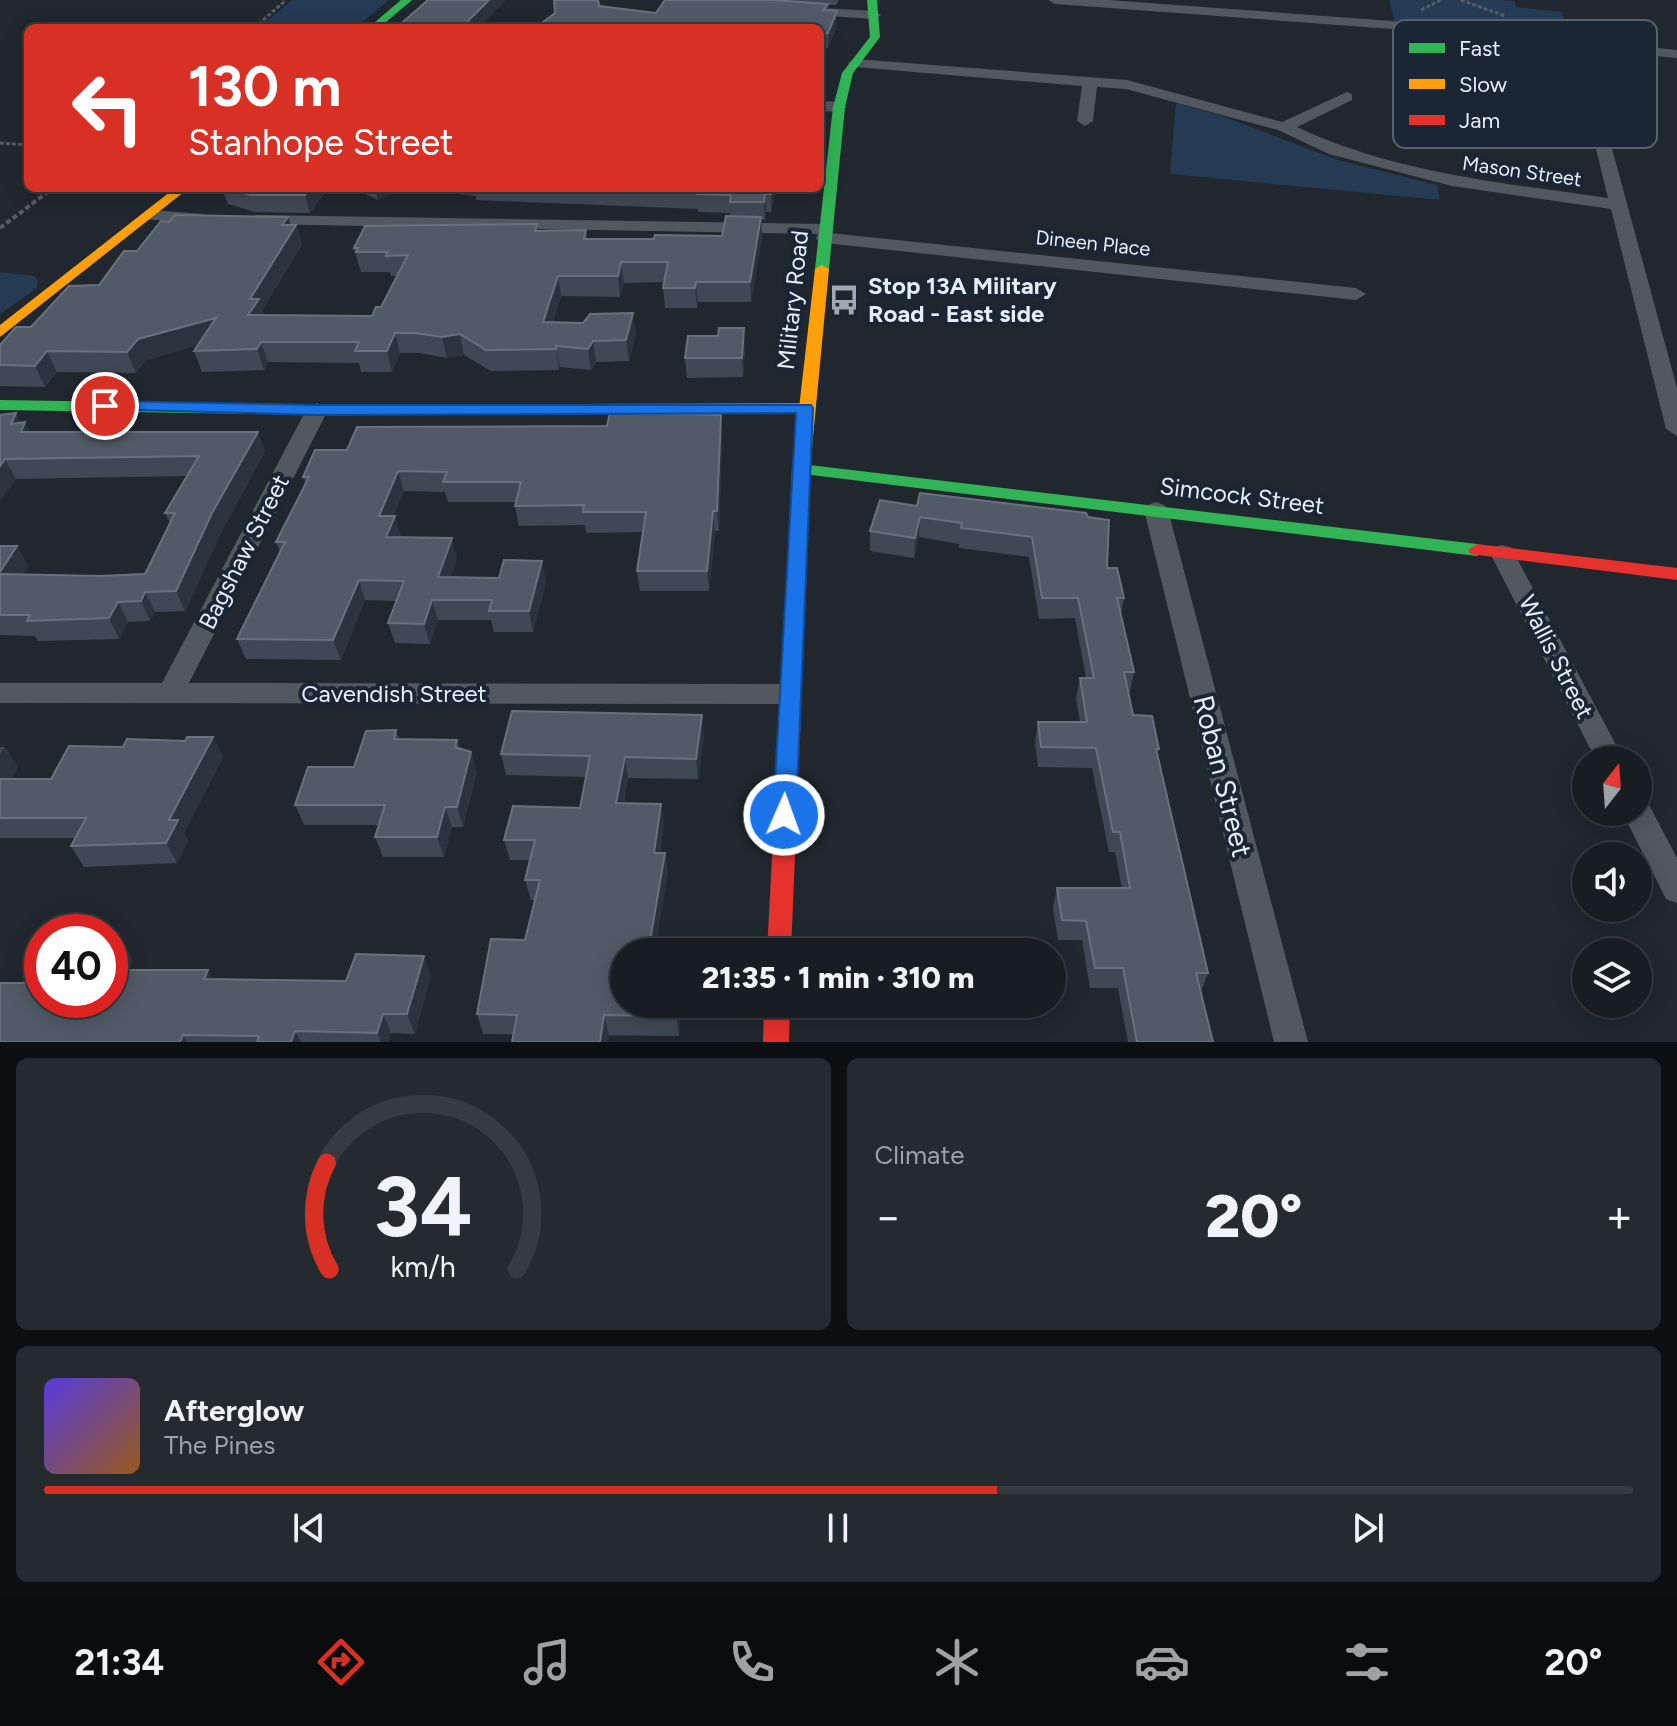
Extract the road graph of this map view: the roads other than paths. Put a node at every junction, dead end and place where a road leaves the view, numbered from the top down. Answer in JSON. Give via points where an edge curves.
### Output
{"nodes":[{"id":1,"x":407,"y":0,"type":"edge"},
{"id":2,"x":1055,"y":0,"type":"edge"},
{"id":3,"x":873,"y":8,"type":"edge"},
{"id":4,"x":790,"y":10,"type":"edge"},
{"id":5,"x":378,"y":24,"type":"edge"},
{"id":6,"x":1393,"y":25,"type":"edge"},
{"id":7,"x":1657,"y":52,"type":"edge"},
{"id":8,"x":1677,"y":54,"type":"edge"},
{"id":9,"x":855,"y":63,"type":"junction"},
{"id":10,"x":1090,"y":81,"type":"junction"},
{"id":11,"x":1347,"y":97,"type":"dead end"},
{"id":12,"x":829,"y":106,"type":"edge"},
{"id":13,"x":1085,"y":121,"type":"dead end"},
{"id":14,"x":1284,"y":127,"type":"junction"},
{"id":15,"x":1603,"y":148,"type":"edge"},
{"id":16,"x":178,"y":192,"type":"edge"},
{"id":17,"x":1618,"y":205,"type":"junction"},
{"id":18,"x":151,"y":215,"type":"junction"},
{"id":19,"x":825,"y":234,"type":"junction"},
{"id":20,"x":1356,"y":294,"type":"dead end"},
{"id":21,"x":3,"y":329,"type":"edge"},
{"id":22,"x":1670,"y":387,"type":"edge"},
{"id":23,"x":5,"y":404,"type":"edge"},
{"id":24,"x":805,"y":408,"type":"junction"},
{"id":25,"x":317,"y":410,"type":"junction"},
{"id":26,"x":1677,"y":429,"type":"edge"},
{"id":27,"x":801,"y":469,"type":"junction"},
{"id":28,"x":1156,"y":510,"type":"junction"},
{"id":29,"x":1502,"y":553,"type":"junction"},
{"id":30,"x":1677,"y":574,"type":"edge"},
{"id":31,"x":0,"y":693,"type":"edge"},
{"id":32,"x":170,"y":694,"type":"junction"},
{"id":33,"x":788,"y":694,"type":"junction"},
{"id":34,"x":1603,"y":746,"type":"edge"},
{"id":35,"x":1644,"y":826,"type":"edge"},
{"id":36,"x":1677,"y":889,"type":"edge"},
{"id":37,"x":779,"y":938,"type":"edge"},
{"id":38,"x":777,"y":1018,"type":"edge"},
{"id":39,"x":776,"y":1042,"type":"edge"},
{"id":40,"x":1291,"y":1042,"type":"edge"}],
"edges":[{"from":1,"to":5,"type":"street"},
{"from":2,"to":6,"type":"street"},
{"from":3,"to":4,"type":"street"},
{"from":3,"to":9,"type":"street","name":"Military Road","via":[[875,37]]},
{"from":7,"to":8,"type":"street"},
{"from":9,"to":10,"type":"street","name":"Mason Street"},
{"from":9,"to":12,"type":"street","name":"Military Road"},
{"from":10,"to":13,"type":"street"},
{"from":10,"to":14,"type":"street","name":"Mason Street","via":[[1151,90]]},
{"from":11,"to":14,"type":"street"},
{"from":12,"to":19,"type":"street","name":"Military Road"},
{"from":14,"to":17,"type":"street","name":"Mason Street","via":[[1335,151],[1452,181]]},
{"from":15,"to":17,"type":"street"},
{"from":16,"to":18,"type":"street"},
{"from":17,"to":22,"type":"street"},
{"from":18,"to":19,"type":"street","name":"Dineen Place"},
{"from":18,"to":21,"type":"street"},
{"from":19,"to":20,"type":"street","name":"Dineen Place"},
{"from":19,"to":24,"type":"street","name":"Military Road"},
{"from":22,"to":26,"type":"street"},
{"from":23,"to":25,"type":"street"},
{"from":24,"to":25,"type":"street"},
{"from":24,"to":27,"type":"street","name":"Military Road"},
{"from":25,"to":32,"type":"street","name":"Bagshaw Street"},
{"from":27,"to":28,"type":"street","name":"Simcock Street"},
{"from":27,"to":33,"type":"street","name":"Military Road"},
{"from":28,"to":29,"type":"street","name":"Simcock Street"},
{"from":28,"to":40,"type":"street","name":"Roban Street"},
{"from":29,"to":30,"type":"street","name":"Simcock Street"},
{"from":29,"to":34,"type":"street","name":"Wallis Street"},
{"from":31,"to":32,"type":"street","name":"Cavendish Street"},
{"from":32,"to":33,"type":"street","name":"Cavendish Street"},
{"from":33,"to":37,"type":"street","name":"Military Road"},
{"from":35,"to":36,"type":"street"},
{"from":38,"to":39,"type":"street"}]}
